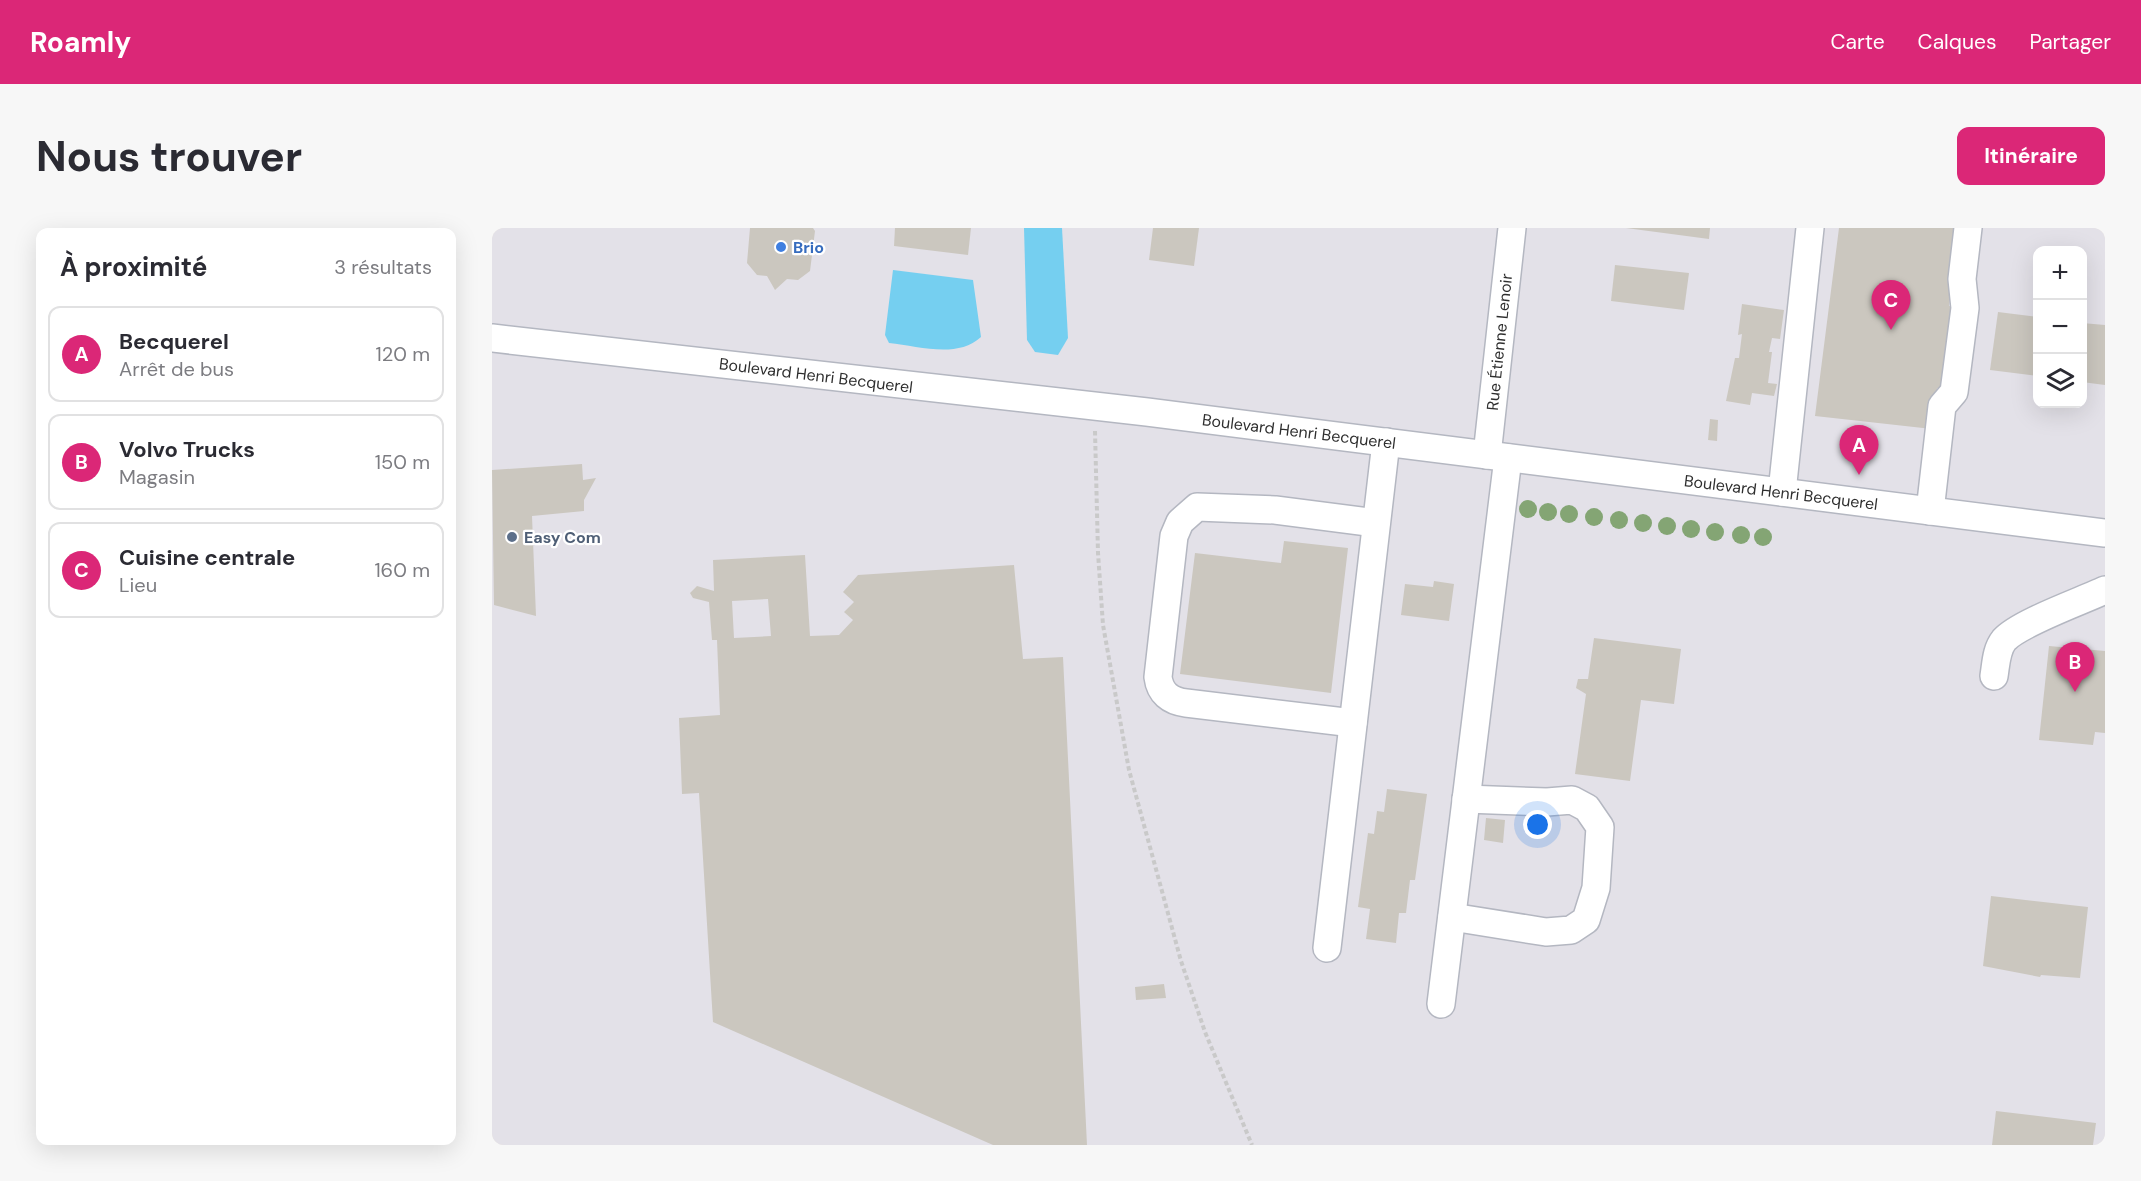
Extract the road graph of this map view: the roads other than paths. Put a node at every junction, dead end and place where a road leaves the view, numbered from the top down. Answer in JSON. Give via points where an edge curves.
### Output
{"nodes":[{"id":1,"x":1512,"y":228,"type":"edge"},
{"id":2,"x":1810,"y":228,"type":"edge"},
{"id":3,"x":1968,"y":228,"type":"edge"},
{"id":4,"x":492,"y":338,"type":"edge"},
{"id":5,"x":1386,"y":442,"type":"junction"},
{"id":6,"x":1497,"y":456,"type":"junction"},
{"id":7,"x":1782,"y":492,"type":"junction"},
{"id":8,"x":1930,"y":511,"type":"junction"},
{"id":9,"x":1376,"y":523,"type":"junction"},
{"id":10,"x":2105,"y":533,"type":"edge"},
{"id":11,"x":2105,"y":591,"type":"edge"},
{"id":12,"x":1994,"y":676,"type":"dead end"},
{"id":13,"x":1353,"y":723,"type":"junction"},
{"id":14,"x":1466,"y":799,"type":"junction"},
{"id":15,"x":1452,"y":918,"type":"junction"},
{"id":16,"x":1327,"y":948,"type":"dead end"},
{"id":17,"x":1441,"y":1004,"type":"dead end"}],
"edges":[{"from":1,"to":6,"type":"street","name":"Rue Étienne Lenoir"},
{"from":2,"to":7,"type":"street"},
{"from":3,"to":8,"type":"street","via":[[1962,279],[1965,308],[1954,392],[1941,406]]},
{"from":4,"to":5,"type":"street","name":"Boulevard Henri Becquerel"},
{"from":5,"to":6,"type":"street","name":"Boulevard Henri Becquerel"},
{"from":5,"to":9,"type":"street"},
{"from":6,"to":7,"type":"street","name":"Boulevard Henri Becquerel"},
{"from":6,"to":14,"type":"street","name":"Rue Étienne Lenoir"},
{"from":7,"to":8,"type":"street","name":"Boulevard Henri Becquerel"},
{"from":8,"to":10,"type":"street","name":"Boulevard Henri Becquerel"},
{"from":9,"to":13,"type":"street"},
{"from":9,"to":13,"type":"street","via":[[1275,510],[1197,507],[1180,522],[1171,559],[1158,677],[1164,693],[1174,701],[1186,703]]},
{"from":11,"to":12,"type":"street","via":[[2023,627],[2005,640],[1997,654]]},
{"from":13,"to":16,"type":"street"},
{"from":14,"to":15,"type":"street","name":"Rue Étienne Lenoir"},
{"from":14,"to":15,"type":"street","via":[[1580,802],[1600,827],[1596,888],[1586,920],[1571,930],[1546,932]]},
{"from":15,"to":17,"type":"street","name":"Rue Étienne Lenoir"}]}
